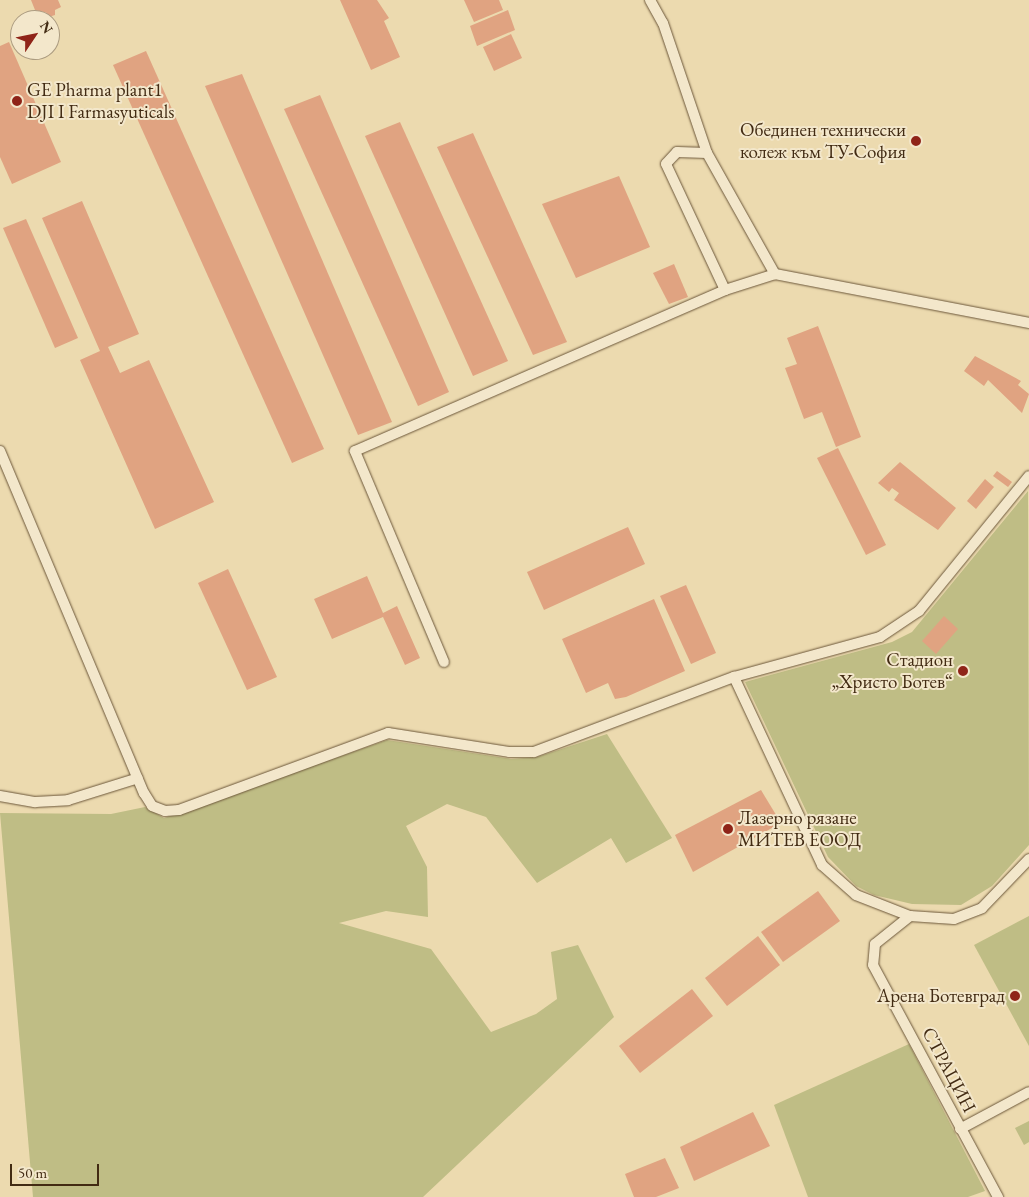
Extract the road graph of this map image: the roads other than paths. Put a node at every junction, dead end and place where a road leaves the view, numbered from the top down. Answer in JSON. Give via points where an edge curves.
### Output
{"nodes":[{"id":1,"x":650,"y":0,"type":"edge"},
{"id":2,"x":707,"y":153,"type":"junction"},
{"id":3,"x":775,"y":274,"type":"junction"},
{"id":4,"x":725,"y":290,"type":"junction"},
{"id":5,"x":1029,"y":322,"type":"edge"},
{"id":6,"x":0,"y":451,"type":"edge"},
{"id":7,"x":1029,"y":476,"type":"edge"},
{"id":8,"x":444,"y":662,"type":"dead end"},
{"id":9,"x":734,"y":677,"type":"junction"},
{"id":10,"x":138,"y":778,"type":"junction"},
{"id":11,"x":0,"y":796,"type":"edge"},
{"id":12,"x":1029,"y":859,"type":"edge"},
{"id":13,"x":910,"y":916,"type":"junction"},
{"id":14,"x":1029,"y":1092,"type":"edge"},
{"id":15,"x":960,"y":1129,"type":"junction"},
{"id":16,"x":998,"y":1197,"type":"edge"}],
"edges":[{"from":1,"to":2,"type":"street","via":[[663,23]]},
{"from":2,"to":3,"type":"street"},
{"from":2,"to":4,"type":"street","via":[[677,152],[666,164]]},
{"from":3,"to":4,"type":"street"},
{"from":3,"to":5,"type":"street"},
{"from":4,"to":8,"type":"street","via":[[355,451]]},
{"from":6,"to":10,"type":"street"},
{"from":7,"to":9,"type":"street","via":[[919,611],[902,625],[880,637]]},
{"from":9,"to":10,"type":"street","via":[[534,752],[509,752],[388,733],[179,810],[165,811],[152,806]]},
{"from":9,"to":13,"type":"street","via":[[822,865],[856,895]]},
{"from":10,"to":11,"type":"street","via":[[68,800],[35,802]]},
{"from":12,"to":13,"type":"street","via":[[999,894],[966,916]]},
{"from":13,"to":15,"type":"street","name":"СТРАЦИН","via":[[875,944],[873,966]]},
{"from":14,"to":15,"type":"street"},
{"from":15,"to":16,"type":"street","name":"СТРАЦИН"}]}
